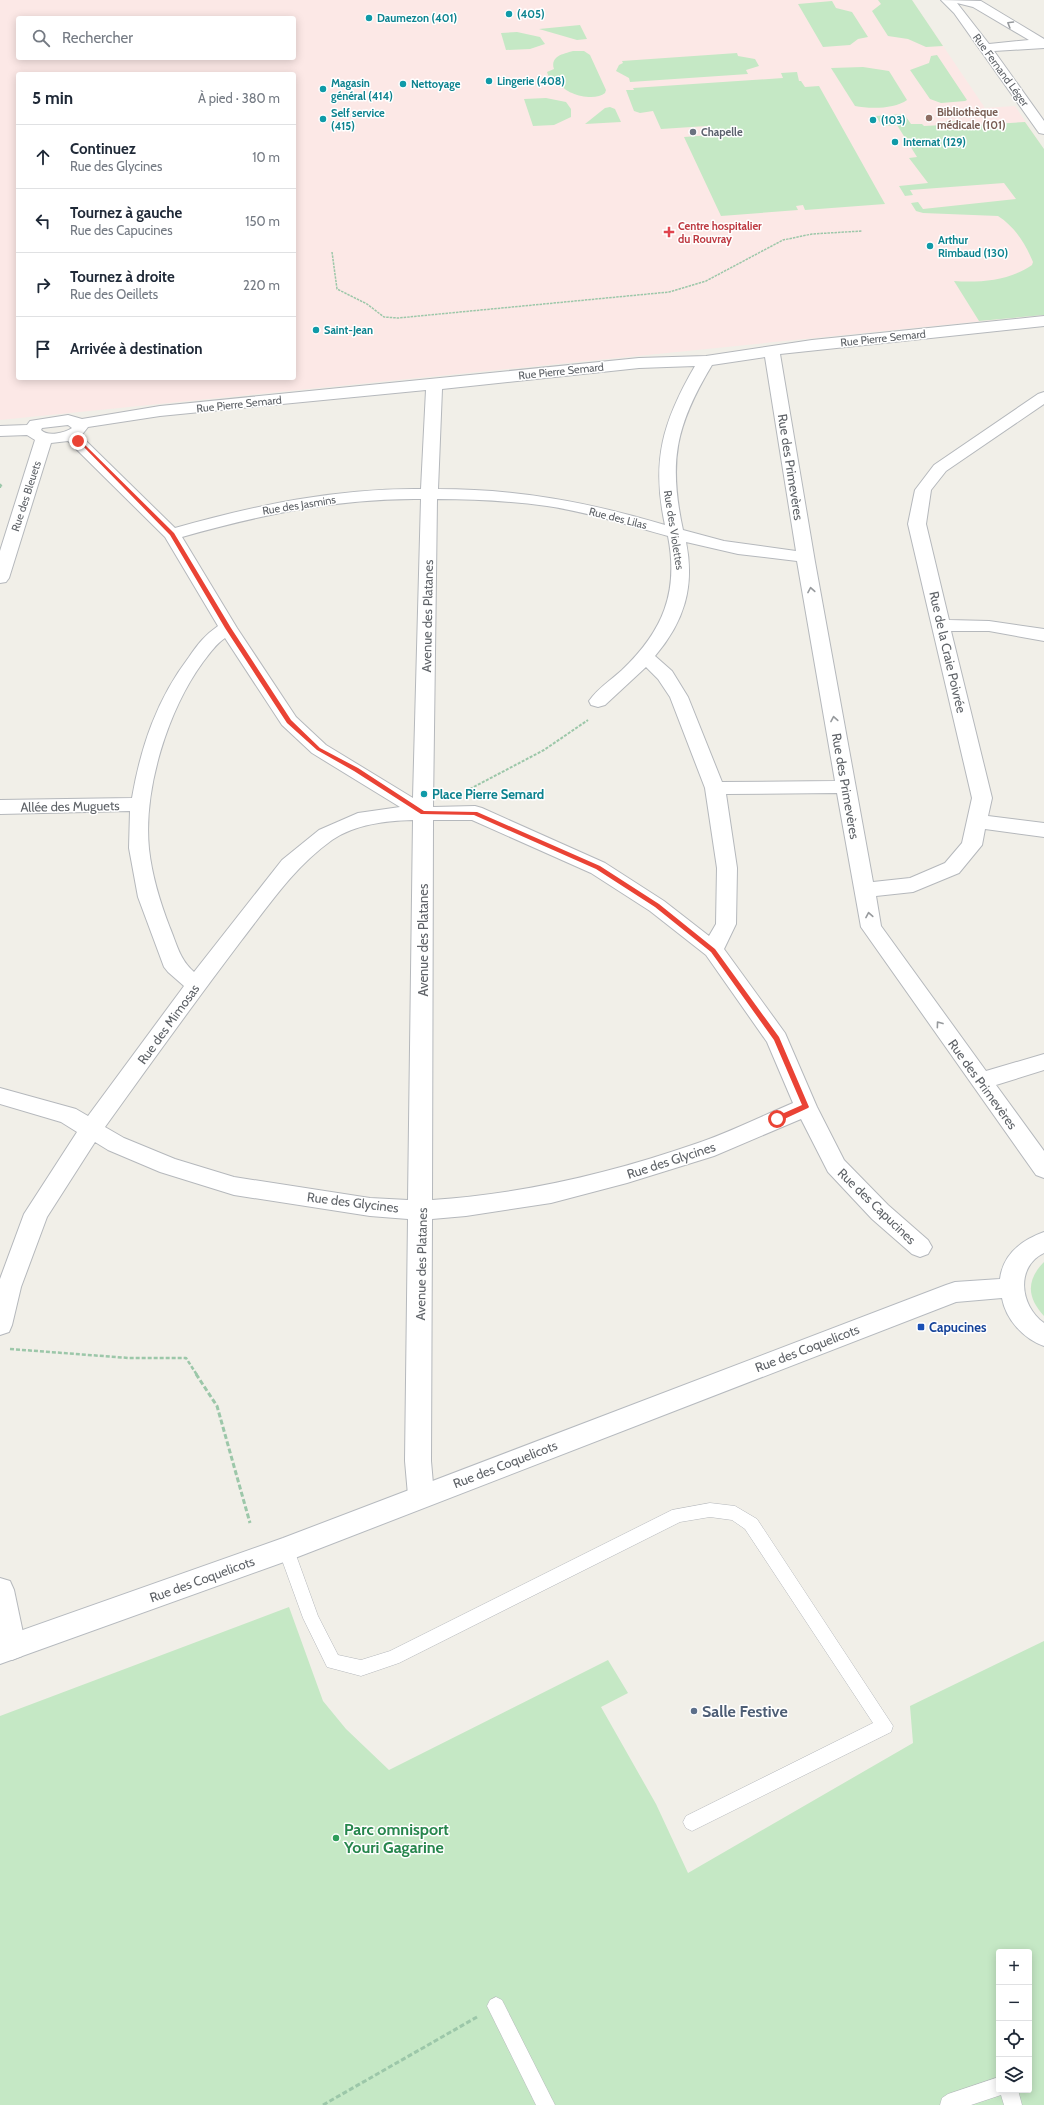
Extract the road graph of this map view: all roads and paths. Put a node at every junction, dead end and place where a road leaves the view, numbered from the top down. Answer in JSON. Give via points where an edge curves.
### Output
{"nodes":[{"id":1,"x":947,"y":0,"type":"edge"},
{"id":2,"x":958,"y":3,"type":"edge"},
{"id":3,"x":1044,"y":44,"type":"edge"},
{"id":4,"x":985,"y":48,"type":"junction"},
{"id":5,"x":1044,"y":130,"type":"edge"},
{"id":6,"x":862,"y":231,"type":"dead end"},
{"id":7,"x":332,"y":252,"type":"dead end"},
{"id":8,"x":1041,"y":322,"type":"edge"},
{"id":9,"x":1044,"y":336,"type":"edge"},
{"id":10,"x":772,"y":352,"type":"junction"},
{"id":11,"x":706,"y":361,"type":"junction"},
{"id":12,"x":434,"y":385,"type":"junction"},
{"id":13,"x":1044,"y":397,"type":"edge"},
{"id":14,"x":75,"y":429,"type":"junction"},
{"id":15,"x":0,"y":431,"type":"edge"},
{"id":16,"x":38,"y":434,"type":"junction"},
{"id":17,"x":0,"y":484,"type":"edge"},
{"id":18,"x":0,"y":487,"type":"edge"},
{"id":19,"x":429,"y":494,"type":"junction"},
{"id":20,"x":675,"y":533,"type":"junction"},
{"id":21,"x":172,"y":534,"type":"junction"},
{"id":22,"x":806,"y":557,"type":"junction"},
{"id":23,"x":0,"y":578,"type":"edge"},
{"id":24,"x":942,"y":625,"type":"junction"},
{"id":25,"x":228,"y":628,"type":"junction"},
{"id":26,"x":1044,"y":635,"type":"edge"},
{"id":27,"x":646,"y":658,"type":"junction"},
{"id":28,"x":598,"y":701,"type":"joint"},
{"id":29,"x":846,"y":787,"type":"junction"},
{"id":30,"x":716,"y":788,"type":"junction"},
{"id":31,"x":464,"y":792,"type":"dead end"},
{"id":32,"x":141,"y":804,"type":"junction"},
{"id":33,"x":0,"y":807,"type":"edge"},
{"id":34,"x":423,"y":813,"type":"junction"},
{"id":35,"x":977,"y":822,"type":"junction"},
{"id":36,"x":1044,"y":830,"type":"edge"},
{"id":37,"x":864,"y":890,"type":"junction"},
{"id":38,"x":713,"y":950,"type":"junction"},
{"id":39,"x":196,"y":984,"type":"junction"},
{"id":40,"x":1044,"y":1062,"type":"edge"},
{"id":41,"x":980,"y":1081,"type":"junction"},
{"id":42,"x":0,"y":1096,"type":"edge"},
{"id":43,"x":806,"y":1107,"type":"junction"},
{"id":44,"x":92,"y":1128,"type":"junction"},
{"id":45,"x":1044,"y":1168,"type":"edge"},
{"id":46,"x":421,"y":1210,"type":"junction"},
{"id":47,"x":1044,"y":1242,"type":"edge"},
{"id":48,"x":920,"y":1247,"type":"dead end"},
{"id":49,"x":1011,"y":1289,"type":"junction"},
{"id":50,"x":0,"y":1325,"type":"edge"},
{"id":51,"x":1044,"y":1336,"type":"edge"},
{"id":52,"x":7,"y":1348,"type":"dead end"},
{"id":53,"x":421,"y":1495,"type":"junction"},
{"id":54,"x":250,"y":1523,"type":"dead end"},
{"id":55,"x":286,"y":1549,"type":"junction"},
{"id":56,"x":0,"y":1590,"type":"edge"},
{"id":57,"x":6,"y":1649,"type":"edge"},
{"id":58,"x":692,"y":1822,"type":"dead end"},
{"id":59,"x":496,"y":2006,"type":"joint"},
{"id":60,"x":996,"y":2087,"type":"edge"},
{"id":61,"x":1010,"y":2093,"type":"edge"},
{"id":62,"x":323,"y":2105,"type":"edge"},
{"id":63,"x":546,"y":2105,"type":"edge"},
{"id":64,"x":949,"y":2105,"type":"edge"},
{"id":65,"x":1013,"y":2105,"type":"edge"}],
"edges":[{"from":1,"to":2,"type":"street","name":"Rue Fernand Léger"},
{"from":3,"to":2,"type":"street","one_way":true,"via":[[977,4]]},
{"from":2,"to":4,"type":"street","name":"Rue Fernand Léger"},
{"from":3,"to":4,"type":"street"},
{"from":4,"to":5,"type":"street","name":"Rue Fernand Léger"},
{"from":6,"to":7,"type":"path","via":[[784,239],[758,250],[717,276],[695,286],[669,292],[398,318],[384,317],[364,301],[337,289]]},
{"from":8,"to":9,"type":"street"},
{"from":8,"to":10,"type":"street","name":"Rue Pierre Semard","via":[[812,345]]},
{"from":10,"to":11,"type":"street","name":"Rue Pierre Semard"},
{"from":10,"to":22,"type":"street","name":"Rue des Primevères"},
{"from":11,"to":12,"type":"street","name":"Rue Pierre Semard","via":[[638,363]]},
{"from":11,"to":20,"type":"street","name":"Rue des Violettes","via":[[685,400],[668,457],[666,485]]},
{"from":12,"to":14,"type":"street","name":"Rue Pierre Semard","via":[[160,412]]},
{"from":12,"to":19,"type":"street","name":"Avenue des Platanes"},
{"from":13,"to":24,"type":"street","name":"Rue de la Craie Poivrée","via":[[940,468],[923,490],[917,524]]},
{"from":14,"to":16,"type":"street","name":"Rue Pierre Semard","via":[[76,421],[43,422],[36,424]]},
{"from":14,"to":21,"type":"street"},
{"from":15,"to":16,"type":"street"},
{"from":16,"to":23,"type":"street","name":"Rue des Bleuets"},
{"from":17,"to":18,"type":"path"},
{"from":19,"to":20,"type":"street","name":"Rue des Lilas","via":[[488,495],[547,501]]},
{"from":19,"to":21,"type":"street","name":"Rue des Jasmins","via":[[339,499],[290,505]]},
{"from":19,"to":34,"type":"street","name":"Avenue des Platanes"},
{"from":20,"to":22,"type":"street","name":"Rue des Lilas","via":[[741,550]]},
{"from":20,"to":27,"type":"street","name":"Rue des Violettes","via":[[681,570],[678,593],[667,625]]},
{"from":21,"to":25,"type":"street"},
{"from":29,"to":22,"type":"street","name":"Rue des Primevères","one_way":true},
{"from":24,"to":26,"type":"street","via":[[989,626]]},
{"from":24,"to":35,"type":"street","name":"Rue de la Craie Poivrée","via":[[982,798]]},
{"from":25,"to":32,"type":"street","via":[[212,638],[183,677],[162,719],[148,762]]},
{"from":25,"to":34,"type":"street","via":[[289,721],[318,749]]},
{"from":27,"to":28,"type":"street","name":"Rue des Violettes"},
{"from":27,"to":30,"type":"street","via":[[665,676],[678,697]]},
{"from":28,"to":31,"type":"path","via":[[603,710],[544,750]]},
{"from":29,"to":30,"type":"street"},
{"from":29,"to":37,"type":"street","name":"Rue des Primevères"},
{"from":30,"to":38,"type":"street","via":[[727,876],[726,924]]},
{"from":32,"to":33,"type":"street","name":"Allée des Muguets"},
{"from":32,"to":39,"type":"street","via":[[139,848],[148,897],[175,967]]},
{"from":34,"to":38,"type":"street","name":"Rue des Capucines","via":[[475,813],[598,868],[657,906]]},
{"from":34,"to":39,"type":"street","name":"Rue des Mimosas","via":[[365,818],[326,835],[289,865]]},
{"from":34,"to":46,"type":"street","name":"Avenue des Platanes"},
{"from":35,"to":36,"type":"street"},
{"from":35,"to":37,"type":"street","name":"Rue de la Craie Poivrée","via":[[972,845],[952,868],[913,885]]},
{"from":41,"to":37,"type":"street","name":"Rue des Primevères","one_way":true,"via":[[871,927]]},
{"from":38,"to":43,"type":"street","name":"Rue des Capucines","via":[[777,1039]]},
{"from":39,"to":44,"type":"street","name":"Rue des Mimosas"},
{"from":40,"to":41,"type":"street"},
{"from":41,"to":45,"type":"street","name":"Rue des Primevères"},
{"from":42,"to":44,"type":"street","name":"Rue des Glycines","via":[[68,1115]]},
{"from":43,"to":46,"type":"street","name":"Rue des Glycines","via":[[706,1150],[627,1174],[551,1194]]},
{"from":43,"to":48,"type":"street","name":"Rue des Capucines","via":[[836,1166],[880,1212]]},
{"from":44,"to":46,"type":"street","name":"Rue des Glycines","via":[[116,1144],[168,1166],[234,1186],[370,1206]]},
{"from":44,"to":50,"type":"street","name":"Rue des Mimosas","via":[[36,1214],[9,1287]]},
{"from":46,"to":53,"type":"street","name":"Avenue des Platanes","via":[[418,1461]]},
{"from":47,"to":49,"type":"street","via":[[1037,1244],[1022,1256],[1012,1272]]},
{"from":49,"to":51,"type":"street","via":[[1020,1314]]},
{"from":49,"to":53,"type":"street","name":"Rue des Coquelicots","via":[[992,1288],[955,1292]]},
{"from":52,"to":54,"type":"path","via":[[129,1358],[186,1358],[217,1406]]},
{"from":53,"to":55,"type":"street","name":"Rue des Coquelicots"},
{"from":55,"to":57,"type":"street","name":"Rue des Coquelicots"},
{"from":55,"to":58,"type":"lane","via":[[311,1618],[333,1662],[361,1668],[393,1658],[678,1515],[710,1510],[735,1513],[750,1524],[885,1726]]},
{"from":56,"to":57,"type":"street"},
{"from":59,"to":62,"type":"path"},
{"from":59,"to":63,"type":"lane"},
{"from":60,"to":64,"type":"lane"},
{"from":61,"to":65,"type":"lane"}]}
